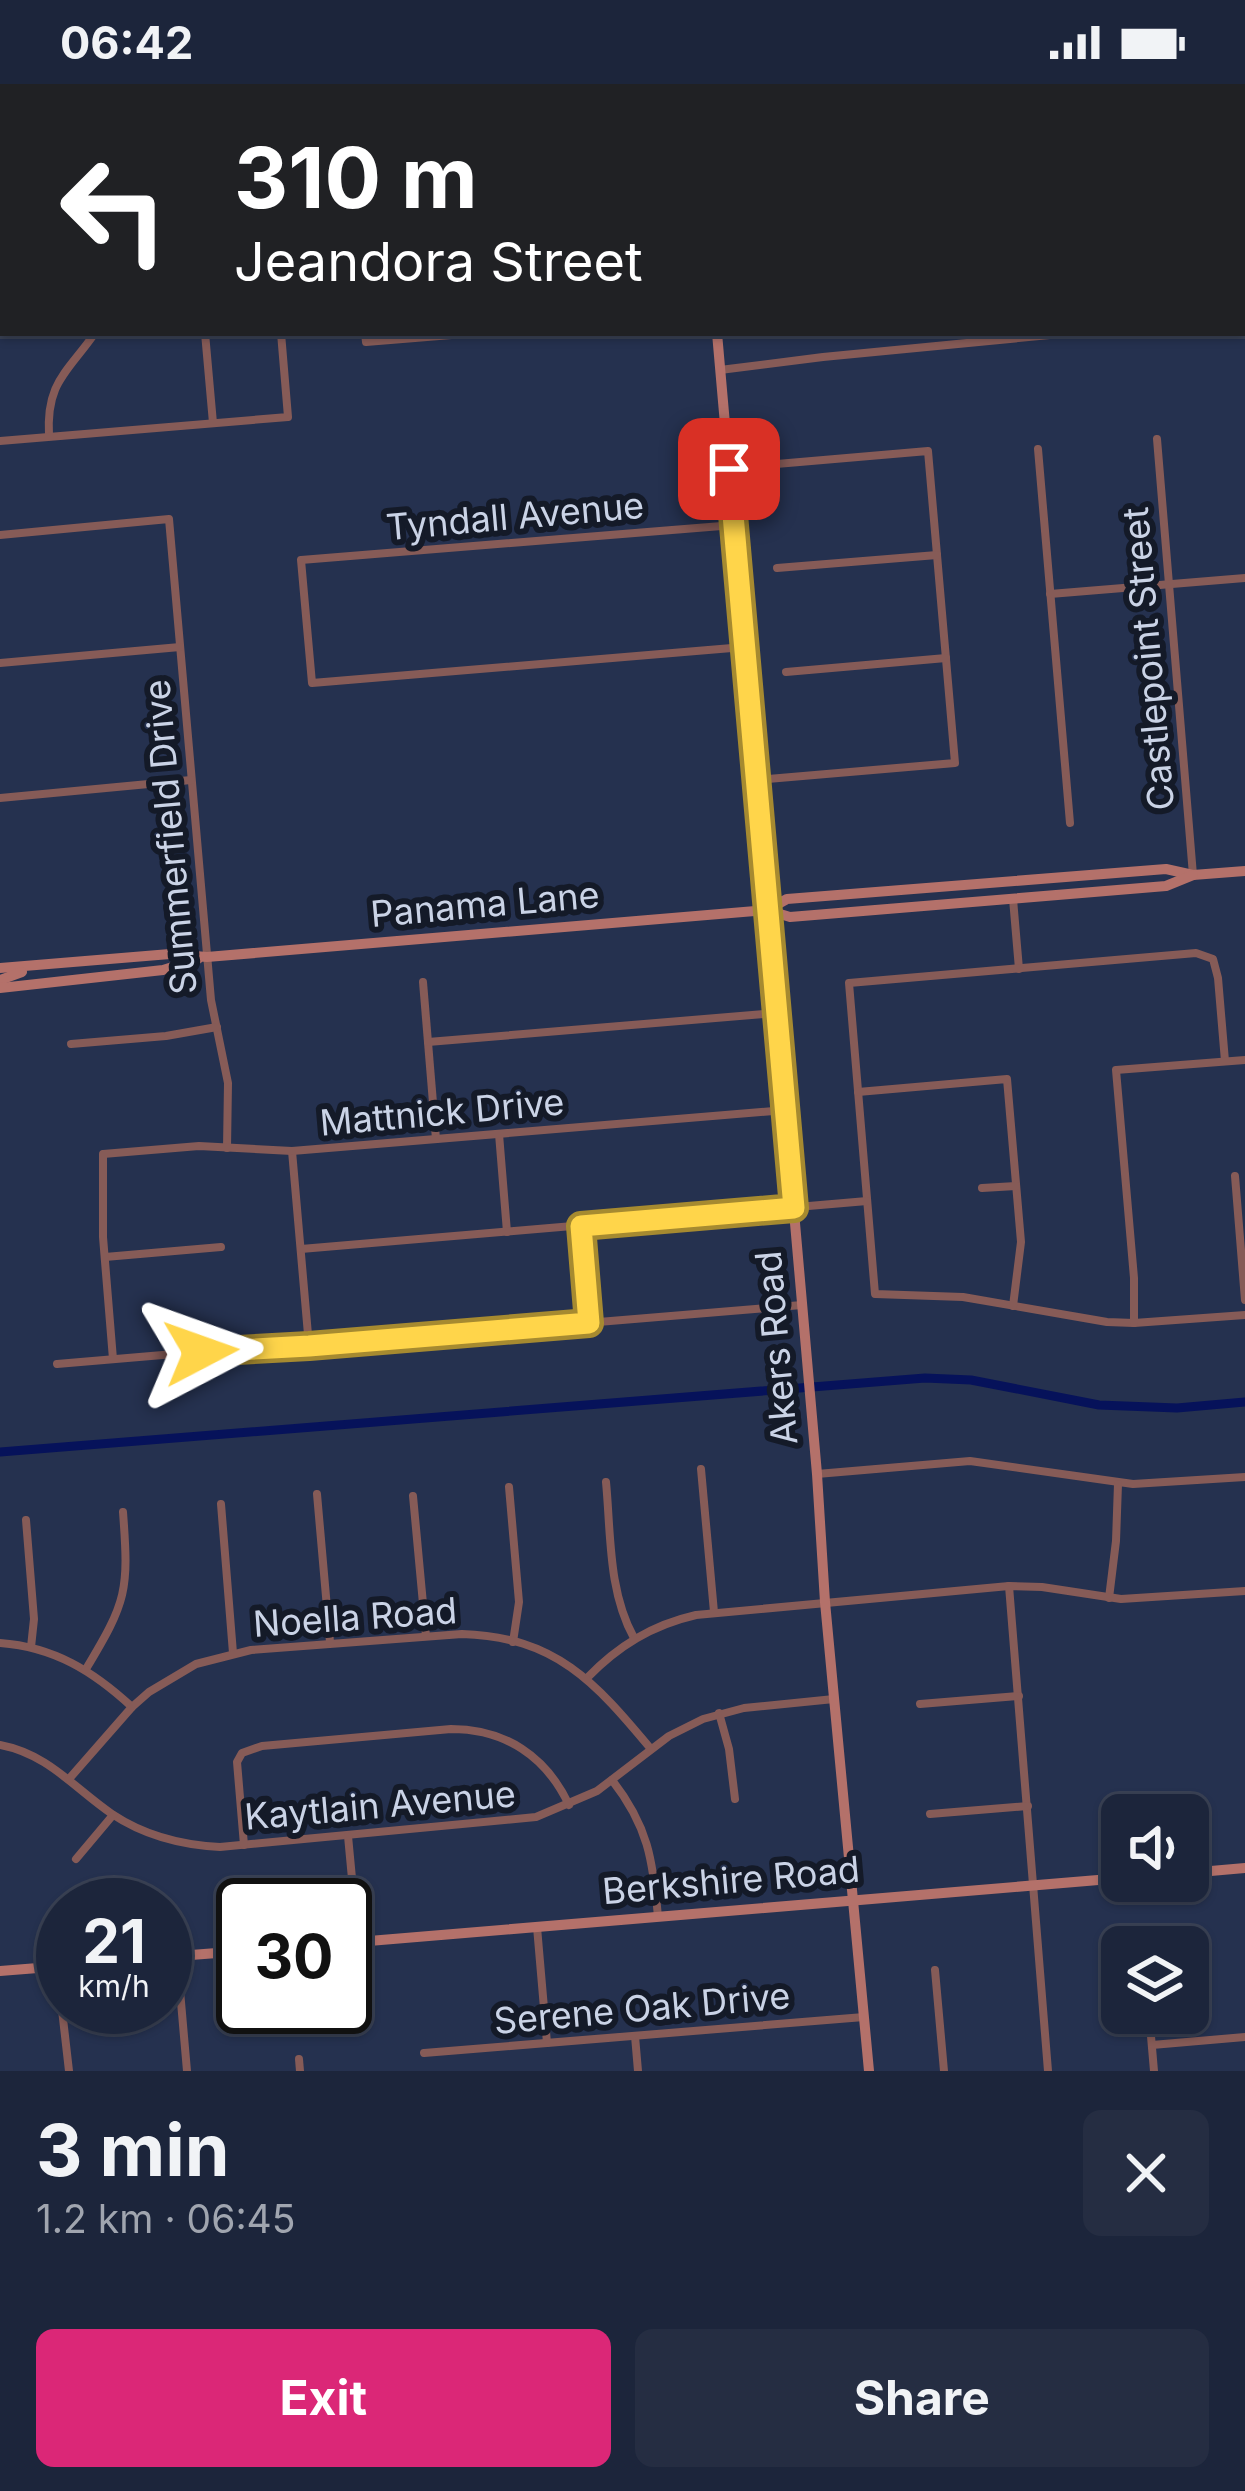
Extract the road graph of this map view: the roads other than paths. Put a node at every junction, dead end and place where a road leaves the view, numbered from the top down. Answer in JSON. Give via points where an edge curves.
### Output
{"nodes":[{"id":1,"x":92,"y":336,"type":"edge"},
{"id":2,"x":205,"y":336,"type":"edge"},
{"id":3,"x":281,"y":336,"type":"edge"},
{"id":4,"x":410,"y":336,"type":"edge"},
{"id":5,"x":717,"y":336,"type":"edge"},
{"id":6,"x":1018,"y":336,"type":"edge"},
{"id":7,"x":366,"y":338,"type":"edge"},
{"id":8,"x":720,"y":370,"type":"junction"},
{"id":9,"x":213,"y":423,"type":"junction"},
{"id":10,"x":49,"y":436,"type":"junction"},
{"id":11,"x":1157,"y":439,"type":"dead end"},
{"id":12,"x":0,"y":440,"type":"edge"},
{"id":13,"x":1038,"y":449,"type":"dead end"},
{"id":14,"x":729,"y":469,"type":"junction"},
{"id":15,"x":734,"y":524,"type":"junction"},
{"id":16,"x":0,"y":535,"type":"edge"},
{"id":17,"x":937,"y":554,"type":"junction"},
{"id":18,"x":777,"y":568,"type":"dead end"},
{"id":19,"x":1245,"y":578,"type":"edge"},
{"id":20,"x":1169,"y":584,"type":"junction"},
{"id":21,"x":1050,"y":594,"type":"junction"},
{"id":22,"x":180,"y":647,"type":"junction"},
{"id":23,"x":744,"y":647,"type":"junction"},
{"id":24,"x":946,"y":658,"type":"junction"},
{"id":25,"x":0,"y":663,"type":"edge"},
{"id":26,"x":786,"y":672,"type":"dead end"},
{"id":27,"x":191,"y":779,"type":"junction"},
{"id":28,"x":756,"y":780,"type":"junction"},
{"id":29,"x":0,"y":798,"type":"edge"},
{"id":30,"x":1070,"y":823,"type":"dead end"},
{"id":31,"x":1245,"y":871,"type":"edge"},
{"id":32,"x":1080,"y":875,"type":"junction"},
{"id":33,"x":1193,"y":875,"type":"junction"},
{"id":34,"x":1013,"y":897,"type":"junction"},
{"id":35,"x":767,"y":910,"type":"junction"},
{"id":36,"x":207,"y":957,"type":"junction"},
{"id":37,"x":55,"y":964,"type":"junction"},
{"id":38,"x":0,"y":968,"type":"edge"},
{"id":39,"x":1018,"y":969,"type":"junction"},
{"id":40,"x":423,"y":982,"type":"dead end"},
{"id":41,"x":0,"y":984,"type":"edge"},
{"id":42,"x":776,"y":1012,"type":"junction"},
{"id":43,"x":217,"y":1027,"type":"junction"},
{"id":44,"x":428,"y":1042,"type":"junction"},
{"id":45,"x":71,"y":1044,"type":"dead end"},
{"id":46,"x":1245,"y":1060,"type":"edge"},
{"id":47,"x":1225,"y":1061,"type":"junction"},
{"id":48,"x":858,"y":1092,"type":"junction"},
{"id":49,"x":785,"y":1110,"type":"junction"},
{"id":50,"x":499,"y":1134,"type":"junction"},
{"id":51,"x":436,"y":1139,"type":"junction"},
{"id":52,"x":227,"y":1148,"type":"junction"},
{"id":53,"x":292,"y":1151,"type":"junction"},
{"id":54,"x":1235,"y":1176,"type":"dead end"},
{"id":55,"x":1016,"y":1186,"type":"junction"},
{"id":56,"x":982,"y":1188,"type":"dead end"},
{"id":57,"x":867,"y":1202,"type":"junction"},
{"id":58,"x":794,"y":1208,"type":"junction"},
{"id":59,"x":581,"y":1226,"type":"junction"},
{"id":60,"x":507,"y":1232,"type":"junction"},
{"id":61,"x":221,"y":1247,"type":"dead end"},
{"id":62,"x":301,"y":1249,"type":"junction"},
{"id":63,"x":105,"y":1257,"type":"junction"},
{"id":64,"x":1245,"y":1300,"type":"edge"},
{"id":65,"x":802,"y":1306,"type":"junction"},
{"id":66,"x":1013,"y":1306,"type":"junction"},
{"id":67,"x":1245,"y":1315,"type":"edge"},
{"id":68,"x":589,"y":1323,"type":"junction"},
{"id":69,"x":1134,"y":1323,"type":"junction"},
{"id":70,"x":309,"y":1346,"type":"junction"},
{"id":71,"x":113,"y":1359,"type":"junction"},
{"id":72,"x":57,"y":1364,"type":"dead end"},
{"id":73,"x":701,"y":1469,"type":"dead end"},
{"id":74,"x":817,"y":1474,"type":"junction"},
{"id":75,"x":1245,"y":1477,"type":"edge"},
{"id":76,"x":605,"y":1482,"type":"dead end"},
{"id":77,"x":1118,"y":1484,"type":"junction"},
{"id":78,"x":509,"y":1487,"type":"dead end"},
{"id":79,"x":317,"y":1494,"type":"dead end"},
{"id":80,"x":413,"y":1496,"type":"dead end"},
{"id":81,"x":221,"y":1504,"type":"dead end"},
{"id":82,"x":123,"y":1511,"type":"dead end"},
{"id":83,"x":26,"y":1520,"type":"dead end"},
{"id":84,"x":1009,"y":1586,"type":"junction"},
{"id":85,"x":1245,"y":1591,"type":"edge"},
{"id":86,"x":1109,"y":1598,"type":"junction"},
{"id":87,"x":825,"y":1602,"type":"junction"},
{"id":88,"x":714,"y":1612,"type":"junction"},
{"id":89,"x":426,"y":1636,"type":"junction"},
{"id":90,"x":634,"y":1638,"type":"junction"},
{"id":91,"x":0,"y":1642,"type":"edge"},
{"id":92,"x":330,"y":1642,"type":"junction"},
{"id":93,"x":513,"y":1642,"type":"junction"},
{"id":94,"x":31,"y":1647,"type":"junction"},
{"id":95,"x":233,"y":1653,"type":"junction"},
{"id":96,"x":86,"y":1669,"type":"junction"},
{"id":97,"x":587,"y":1678,"type":"junction"},
{"id":98,"x":1019,"y":1696,"type":"junction"},
{"id":99,"x":835,"y":1699,"type":"junction"},
{"id":100,"x":920,"y":1705,"type":"dead end"},
{"id":101,"x":132,"y":1707,"type":"junction"},
{"id":102,"x":719,"y":1713,"type":"junction"},
{"id":103,"x":0,"y":1745,"type":"edge"},
{"id":104,"x":651,"y":1749,"type":"junction"},
{"id":105,"x":69,"y":1779,"type":"junction"},
{"id":106,"x":612,"y":1780,"type":"junction"},
{"id":107,"x":735,"y":1798,"type":"dead end"},
{"id":108,"x":569,"y":1805,"type":"junction"},
{"id":109,"x":1028,"y":1806,"type":"junction"},
{"id":110,"x":929,"y":1814,"type":"dead end"},
{"id":111,"x":113,"y":1815,"type":"junction"},
{"id":112,"x":348,"y":1837,"type":"junction"},
{"id":113,"x":244,"y":1845,"type":"junction"},
{"id":114,"x":76,"y":1859,"type":"dead end"},
{"id":115,"x":1245,"y":1868,"type":"edge"},
{"id":116,"x":1209,"y":1871,"type":"edge"},
{"id":117,"x":349,"y":1878,"type":"edge"},
{"id":118,"x":1101,"y":1880,"type":"edge"},
{"id":119,"x":1032,"y":1886,"type":"junction"},
{"id":120,"x":854,"y":1900,"type":"junction"},
{"id":121,"x":658,"y":1917,"type":"junction"},
{"id":122,"x":537,"y":1927,"type":"junction"},
{"id":123,"x":372,"y":1940,"type":"edge"},
{"id":124,"x":36,"y":1968,"type":"edge"},
{"id":125,"x":935,"y":1970,"type":"dead end"},
{"id":126,"x":0,"y":1971,"type":"edge"},
{"id":127,"x":864,"y":2017,"type":"junction"},
{"id":128,"x":65,"y":2034,"type":"edge"},
{"id":129,"x":182,"y":2034,"type":"edge"},
{"id":130,"x":1151,"y":2034,"type":"edge"},
{"id":131,"x":635,"y":2036,"type":"junction"},
{"id":132,"x":1245,"y":2037,"type":"edge"},
{"id":133,"x":547,"y":2043,"type":"junction"},
{"id":134,"x":1152,"y":2045,"type":"junction"},
{"id":135,"x":424,"y":2053,"type":"dead end"},
{"id":136,"x":298,"y":2059,"type":"dead end"},
{"id":137,"x":68,"y":2071,"type":"edge"},
{"id":138,"x":187,"y":2071,"type":"edge"},
{"id":139,"x":300,"y":2071,"type":"edge"},
{"id":140,"x":638,"y":2071,"type":"edge"},
{"id":141,"x":869,"y":2071,"type":"edge"},
{"id":142,"x":944,"y":2071,"type":"edge"},
{"id":143,"x":1048,"y":2071,"type":"edge"},
{"id":144,"x":1154,"y":2071,"type":"edge"}],
"edges":[{"from":1,"to":10,"type":"street","via":[[56,386]]},
{"from":2,"to":9,"type":"street"},
{"from":3,"to":9,"type":"street","via":[[288,417]]},
{"from":4,"to":7,"type":"street"},
{"from":5,"to":8,"type":"street","name":"Akers Road"},
{"from":6,"to":8,"type":"street"},
{"from":8,"to":14,"type":"street","name":"Akers Road"},
{"from":9,"to":10,"type":"street"},
{"from":10,"to":12,"type":"street"},
{"from":11,"to":20,"type":"street","name":"Castlepoint Street"},
{"from":13,"to":21,"type":"street"},
{"from":14,"to":15,"type":"street","name":"Akers Road"},
{"from":14,"to":17,"type":"street","via":[[928,451]]},
{"from":15,"to":23,"type":"street","name":"Akers Road"},
{"from":15,"to":23,"type":"street","name":"Tyndall Avenue","via":[[301,560],[312,683]]},
{"from":16,"to":22,"type":"street","name":"Summerfield Drive","via":[[169,519]]},
{"from":17,"to":18,"type":"street"},
{"from":17,"to":24,"type":"street"},
{"from":19,"to":20,"type":"street"},
{"from":20,"to":21,"type":"street"},
{"from":20,"to":33,"type":"street","name":"Castlepoint Street"},
{"from":21,"to":30,"type":"street"},
{"from":22,"to":25,"type":"street"},
{"from":22,"to":27,"type":"street","name":"Summerfield Drive"},
{"from":23,"to":28,"type":"street","name":"Akers Road"},
{"from":24,"to":26,"type":"street"},
{"from":24,"to":28,"type":"street","via":[[955,763]]},
{"from":27,"to":29,"type":"street"},
{"from":27,"to":36,"type":"street","name":"Summerfield Drive"},
{"from":28,"to":35,"type":"street","name":"Akers Road"},
{"from":31,"to":33,"type":"street","name":"Panama Lane"},
{"from":32,"to":33,"type":"street","name":"Panama Lane"},
{"from":32,"to":34,"type":"street"},
{"from":32,"to":35,"type":"street","name":"Panama Lane","via":[[787,899]]},
{"from":33,"to":34,"type":"street","name":"Panama Lane","via":[[1166,886]]},
{"from":34,"to":35,"type":"street","name":"Panama Lane","via":[[790,917]]},
{"from":34,"to":39,"type":"street"},
{"from":35,"to":36,"type":"street","name":"Panama Lane"},
{"from":35,"to":42,"type":"street","name":"Akers Road"},
{"from":36,"to":37,"type":"street","name":"Panama Lane"},
{"from":36,"to":41,"type":"street","name":"Panama Lane","via":[[163,970]]},
{"from":36,"to":43,"type":"street","name":"Summerfield Drive"},
{"from":37,"to":38,"type":"street","name":"Panama Lane"},
{"from":37,"to":41,"type":"street"},
{"from":39,"to":47,"type":"street","via":[[1196,952],[1213,959]]},
{"from":39,"to":48,"type":"street","via":[[849,983]]},
{"from":40,"to":44,"type":"street"},
{"from":42,"to":44,"type":"street"},
{"from":42,"to":49,"type":"street","name":"Akers Road"},
{"from":43,"to":45,"type":"street"},
{"from":43,"to":52,"type":"street","name":"Summerfield Drive","via":[[228,1083]]},
{"from":44,"to":51,"type":"street"},
{"from":46,"to":47,"type":"street"},
{"from":47,"to":69,"type":"street","via":[[1116,1070]]},
{"from":48,"to":55,"type":"street","via":[[1007,1079]]},
{"from":48,"to":57,"type":"street"},
{"from":49,"to":50,"type":"street","name":"Mattnick Drive"},
{"from":49,"to":58,"type":"street","name":"Akers Road"},
{"from":50,"to":51,"type":"street","name":"Mattnick Drive"},
{"from":50,"to":60,"type":"street"},
{"from":51,"to":53,"type":"street","name":"Mattnick Drive"},
{"from":52,"to":53,"type":"street","name":"Mattnick Drive"},
{"from":52,"to":63,"type":"street","name":"Mattnick Drive","via":[[103,1154]]},
{"from":53,"to":62,"type":"street"},
{"from":54,"to":64,"type":"street"},
{"from":55,"to":56,"type":"street"},
{"from":55,"to":66,"type":"street"},
{"from":57,"to":58,"type":"street"},
{"from":57,"to":66,"type":"street","via":[[875,1294]]},
{"from":58,"to":59,"type":"street"},
{"from":58,"to":65,"type":"street","name":"Akers Road"},
{"from":59,"to":60,"type":"street"},
{"from":59,"to":68,"type":"street"},
{"from":60,"to":62,"type":"street"},
{"from":61,"to":63,"type":"street"},
{"from":62,"to":70,"type":"street"},
{"from":63,"to":71,"type":"street"},
{"from":65,"to":68,"type":"street"},
{"from":65,"to":74,"type":"street","name":"Akers Road"},
{"from":66,"to":69,"type":"street"},
{"from":67,"to":69,"type":"street"},
{"from":68,"to":70,"type":"street"},
{"from":70,"to":71,"type":"street"},
{"from":71,"to":72,"type":"street"},
{"from":73,"to":88,"type":"street"},
{"from":74,"to":77,"type":"street","via":[[970,1461]]},
{"from":74,"to":87,"type":"street","name":"Akers Road"},
{"from":75,"to":77,"type":"street"},
{"from":76,"to":90,"type":"street","via":[[616,1594]]},
{"from":77,"to":86,"type":"street"},
{"from":78,"to":93,"type":"street","via":[[519,1603]]},
{"from":79,"to":92,"type":"street"},
{"from":80,"to":89,"type":"street"},
{"from":81,"to":95,"type":"street"},
{"from":82,"to":96,"type":"street","via":[[123,1600]]},
{"from":83,"to":94,"type":"street"},
{"from":84,"to":86,"type":"street"},
{"from":84,"to":87,"type":"street"},
{"from":84,"to":98,"type":"street"},
{"from":85,"to":86,"type":"street"},
{"from":87,"to":88,"type":"street"},
{"from":87,"to":99,"type":"street","name":"Akers Road"},
{"from":88,"to":90,"type":"street"},
{"from":89,"to":92,"type":"street","name":"Noella Road"},
{"from":89,"to":93,"type":"street","name":"Noella Road"},
{"from":90,"to":97,"type":"street"},
{"from":91,"to":94,"type":"street"},
{"from":92,"to":95,"type":"street","name":"Noella Road"},
{"from":93,"to":97,"type":"street","name":"Noella Road"},
{"from":94,"to":96,"type":"street"},
{"from":95,"to":101,"type":"street","name":"Noella Road","via":[[181,1671]]},
{"from":96,"to":101,"type":"street"},
{"from":97,"to":104,"type":"street","name":"Noella Road"},
{"from":98,"to":100,"type":"street"},
{"from":98,"to":109,"type":"street"},
{"from":99,"to":102,"type":"street","name":"Kaytlain Avenue"},
{"from":99,"to":120,"type":"street","name":"Akers Road"},
{"from":101,"to":105,"type":"street","name":"Noella Road"},
{"from":102,"to":104,"type":"street","name":"Kaytlain Avenue"},
{"from":102,"to":107,"type":"street"},
{"from":103,"to":105,"type":"street","name":"Kaytlain Avenue","via":[[40,1758]]},
{"from":104,"to":106,"type":"street","name":"Kaytlain Avenue"},
{"from":105,"to":111,"type":"street","name":"Kaytlain Avenue"},
{"from":106,"to":108,"type":"street","name":"Kaytlain Avenue"},
{"from":106,"to":121,"type":"street","via":[[648,1843]]},
{"from":108,"to":112,"type":"street","name":"Kaytlain Avenue","via":[[506,1822]]},
{"from":108,"to":113,"type":"street","via":[[537,1759],[482,1731],[262,1746],[237,1762]]},
{"from":109,"to":110,"type":"street"},
{"from":109,"to":119,"type":"street"},
{"from":111,"to":113,"type":"street","name":"Kaytlain Avenue","via":[[182,1843]]},
{"from":111,"to":114,"type":"street"},
{"from":112,"to":113,"type":"street","name":"Kaytlain Avenue"},
{"from":112,"to":117,"type":"street"},
{"from":115,"to":116,"type":"street"},
{"from":118,"to":119,"type":"street","name":"Berkshire Road"},
{"from":119,"to":120,"type":"street","name":"Berkshire Road"},
{"from":119,"to":143,"type":"street"},
{"from":120,"to":121,"type":"street","name":"Berkshire Road"},
{"from":120,"to":127,"type":"street","name":"Akers Road"},
{"from":121,"to":122,"type":"street","name":"Berkshire Road"},
{"from":122,"to":123,"type":"street","name":"Berkshire Road"},
{"from":122,"to":133,"type":"street"},
{"from":124,"to":126,"type":"street"},
{"from":125,"to":142,"type":"street"},
{"from":127,"to":131,"type":"street","name":"Serene Oak Drive"},
{"from":127,"to":141,"type":"street","name":"Akers Road"},
{"from":128,"to":137,"type":"street"},
{"from":129,"to":138,"type":"street"},
{"from":130,"to":134,"type":"street"},
{"from":131,"to":133,"type":"street","name":"Serene Oak Drive"},
{"from":131,"to":140,"type":"street"},
{"from":132,"to":134,"type":"street"},
{"from":133,"to":135,"type":"street","name":"Serene Oak Drive"},
{"from":134,"to":144,"type":"street"},
{"from":136,"to":139,"type":"street"}]}
